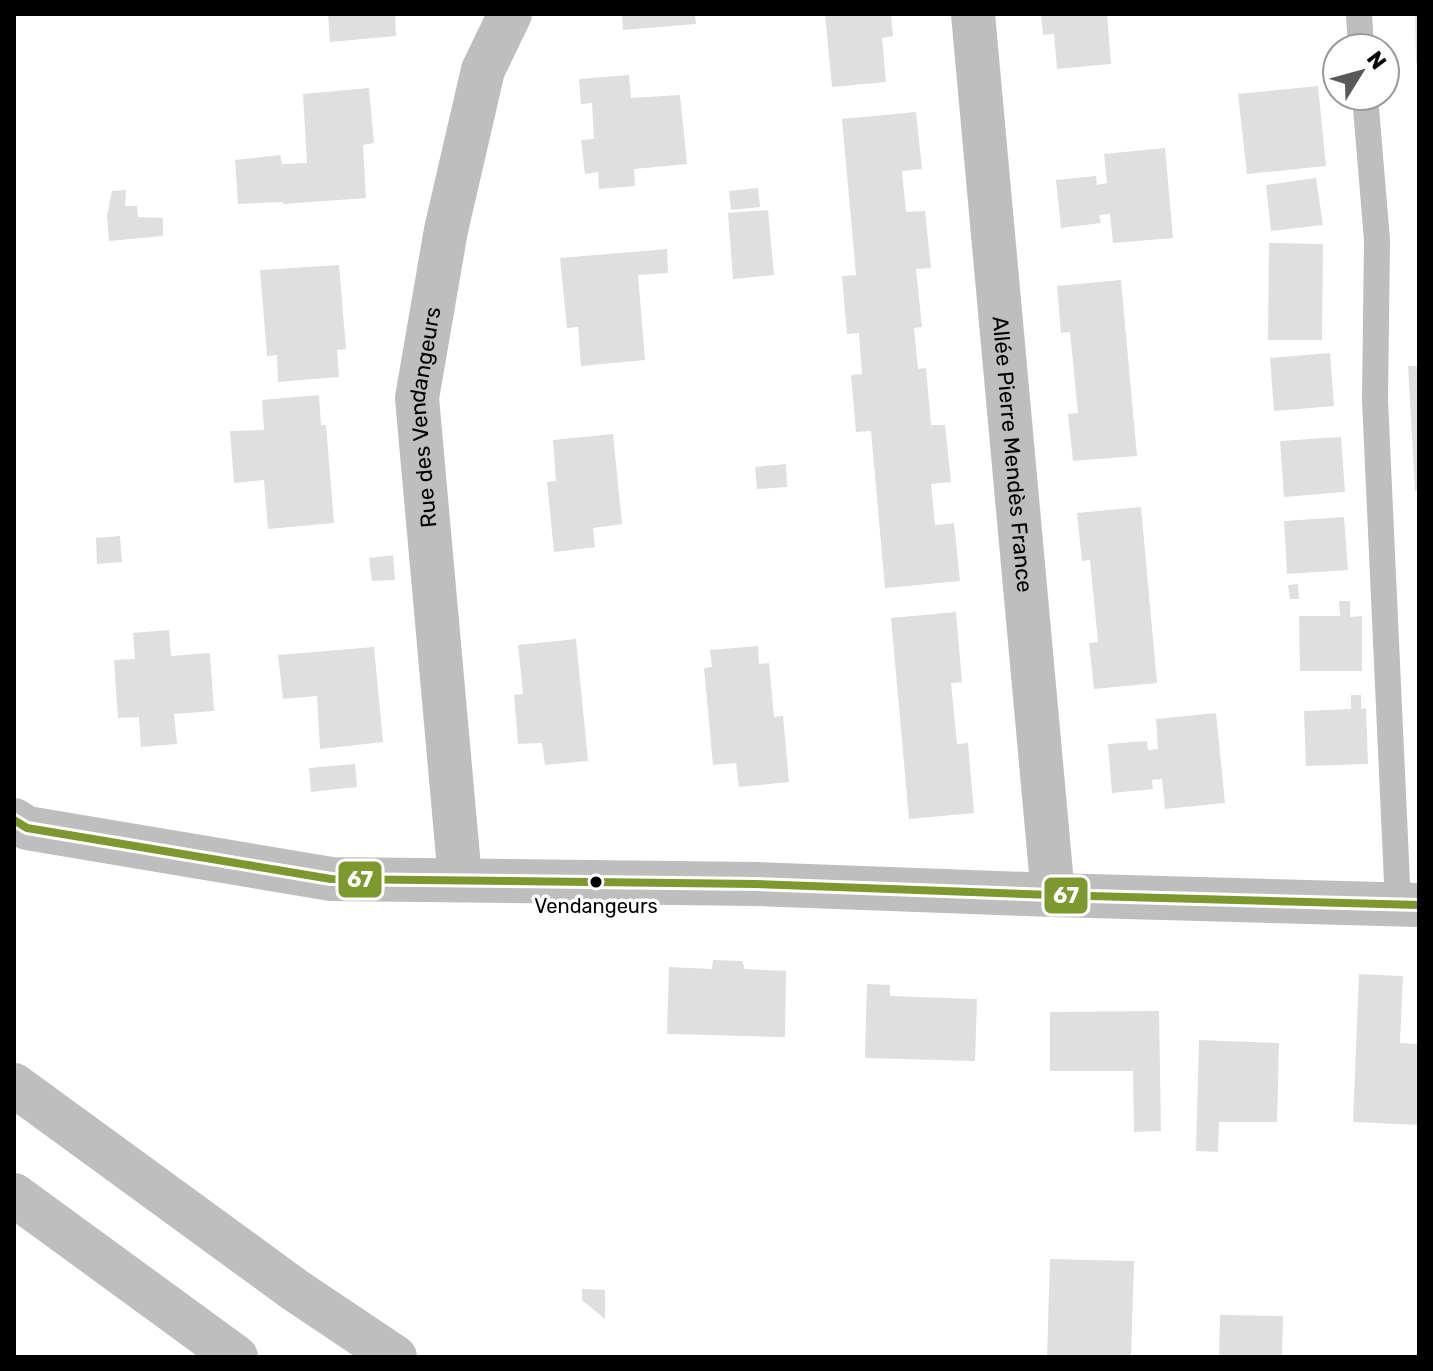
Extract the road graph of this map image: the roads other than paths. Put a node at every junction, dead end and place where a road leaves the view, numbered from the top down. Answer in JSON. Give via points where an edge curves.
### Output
{"nodes":[{"id":1,"x":510,"y":14,"type":"edge"},
{"id":2,"x":973,"y":14,"type":"edge"},
{"id":3,"x":1366,"y":112,"type":"edge"},
{"id":4,"x":14,"y":820,"type":"edge"},
{"id":5,"x":460,"y":879,"type":"junction"},
{"id":6,"x":1053,"y":895,"type":"junction"},
{"id":7,"x":1408,"y":904,"type":"edge"},
{"id":8,"x":14,"y":1085,"type":"edge"},
{"id":9,"x":14,"y":1195,"type":"edge"},
{"id":10,"x":236,"y":1357,"type":"edge"},
{"id":11,"x":395,"y":1357,"type":"edge"}],
"edges":[{"from":1,"to":5,"type":"main road","name":"Rue des Vendangeurs","via":[[483,70],[446,230],[417,398]]},
{"from":2,"to":6,"type":"main road","name":"Allée Pierre Mendès France"},
{"from":3,"to":7,"type":"lane","via":[[1377,240],[1375,400]]},
{"from":4,"to":5,"type":"main road","via":[[27,828],[331,879]]},
{"from":5,"to":6,"type":"main road"},
{"from":6,"to":7,"type":"main road"},
{"from":8,"to":11,"type":"main road"},
{"from":9,"to":10,"type":"main road"}]}
